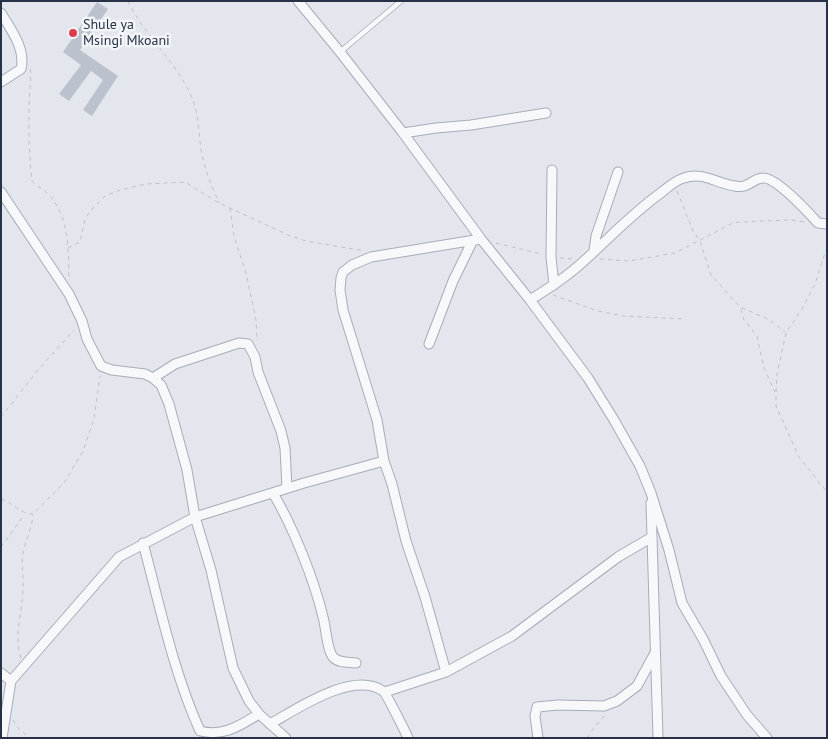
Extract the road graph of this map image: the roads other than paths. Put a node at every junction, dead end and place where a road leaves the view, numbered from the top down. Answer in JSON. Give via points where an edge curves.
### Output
{"nodes":[{"id":1,"x":298,"y":1,"type":"edge"},
{"id":2,"x":401,"y":1,"type":"edge"},
{"id":3,"x":1,"y":13,"type":"edge"},
{"id":4,"x":340,"y":52,"type":"junction"},
{"id":5,"x":1,"y":82,"type":"edge"},
{"id":6,"x":546,"y":113,"type":"dead end"},
{"id":7,"x":403,"y":133,"type":"junction"},
{"id":8,"x":552,"y":170,"type":"dead end"},
{"id":9,"x":618,"y":172,"type":"dead end"},
{"id":10,"x":1,"y":192,"type":"edge"},
{"id":11,"x":822,"y":223,"type":"edge"},
{"id":12,"x":477,"y":241,"type":"junction"},
{"id":13,"x":594,"y":251,"type":"junction"},
{"id":14,"x":554,"y":285,"type":"junction"},
{"id":15,"x":530,"y":300,"type":"junction"},
{"id":16,"x":429,"y":344,"type":"dead end"},
{"id":17,"x":154,"y":378,"type":"junction"},
{"id":18,"x":384,"y":461,"type":"junction"},
{"id":19,"x":287,"y":488,"type":"junction"},
{"id":20,"x":273,"y":493,"type":"junction"},
{"id":21,"x":651,"y":493,"type":"junction"},
{"id":22,"x":195,"y":516,"type":"junction"},
{"id":23,"x":652,"y":537,"type":"junction"},
{"id":24,"x":143,"y":543,"type":"junction"},
{"id":25,"x":655,"y":653,"type":"junction"},
{"id":26,"x":356,"y":663,"type":"dead end"},
{"id":27,"x":446,"y":672,"type":"junction"},
{"id":28,"x":1,"y":673,"type":"edge"},
{"id":29,"x":11,"y":681,"type":"junction"},
{"id":30,"x":385,"y":692,"type":"junction"},
{"id":31,"x":259,"y":714,"type":"junction"},
{"id":32,"x":270,"y":724,"type":"junction"},
{"id":33,"x":199,"y":734,"type":"edge"},
{"id":34,"x":2,"y":738,"type":"edge"},
{"id":35,"x":286,"y":738,"type":"edge"},
{"id":36,"x":408,"y":738,"type":"edge"},
{"id":37,"x":538,"y":738,"type":"edge"},
{"id":38,"x":658,"y":738,"type":"edge"},
{"id":39,"x":767,"y":738,"type":"edge"}],
"edges":[{"from":1,"to":4,"type":"street"},
{"from":2,"to":4,"type":"lane"},
{"from":3,"to":5,"type":"street","via":[[24,60],[21,69]]},
{"from":4,"to":7,"type":"street"},
{"from":6,"to":7,"type":"street"},
{"from":7,"to":12,"type":"street"},
{"from":8,"to":14,"type":"street","via":[[551,257]]},
{"from":9,"to":13,"type":"street"},
{"from":10,"to":17,"type":"street","via":[[69,294],[101,366]]},
{"from":11,"to":13,"type":"street","via":[[765,178],[746,187],[737,187],[698,176],[683,178],[673,184]]},
{"from":12,"to":15,"type":"street"},
{"from":12,"to":16,"type":"street","via":[[453,281]]},
{"from":12,"to":18,"type":"street","via":[[371,257],[343,272],[340,290],[343,310],[377,420]]},
{"from":13,"to":14,"type":"street"},
{"from":14,"to":15,"type":"street"},
{"from":15,"to":21,"type":"street","via":[[588,378],[636,458]]},
{"from":17,"to":19,"type":"street","via":[[175,364],[239,343],[248,344],[282,431]]},
{"from":17,"to":22,"type":"street","via":[[169,404],[187,470]]},
{"from":18,"to":19,"type":"street"},
{"from":18,"to":27,"type":"street"},
{"from":19,"to":20,"type":"street"},
{"from":20,"to":22,"type":"street"},
{"from":20,"to":26,"type":"street","via":[[310,576],[330,652],[333,658],[342,662]]},
{"from":21,"to":23,"type":"street"},
{"from":21,"to":39,"type":"street","via":[[682,603],[721,676]]},
{"from":22,"to":24,"type":"street"},
{"from":22,"to":31,"type":"street","via":[[234,668],[249,702]]},
{"from":23,"to":25,"type":"street"},
{"from":23,"to":27,"type":"street","via":[[618,557],[512,636]]},
{"from":24,"to":29,"type":"street","via":[[112,564]]},
{"from":24,"to":33,"type":"street","via":[[171,651]]},
{"from":25,"to":37,"type":"street","via":[[637,686],[617,701],[604,706],[537,707]]},
{"from":25,"to":38,"type":"street"},
{"from":27,"to":30,"type":"street"},
{"from":28,"to":29,"type":"street"},
{"from":29,"to":34,"type":"street"},
{"from":30,"to":32,"type":"street","via":[[371,685],[344,687]]},
{"from":30,"to":36,"type":"street"},
{"from":31,"to":32,"type":"street"},
{"from":31,"to":33,"type":"street","via":[[220,733]]},
{"from":32,"to":35,"type":"street"}]}
